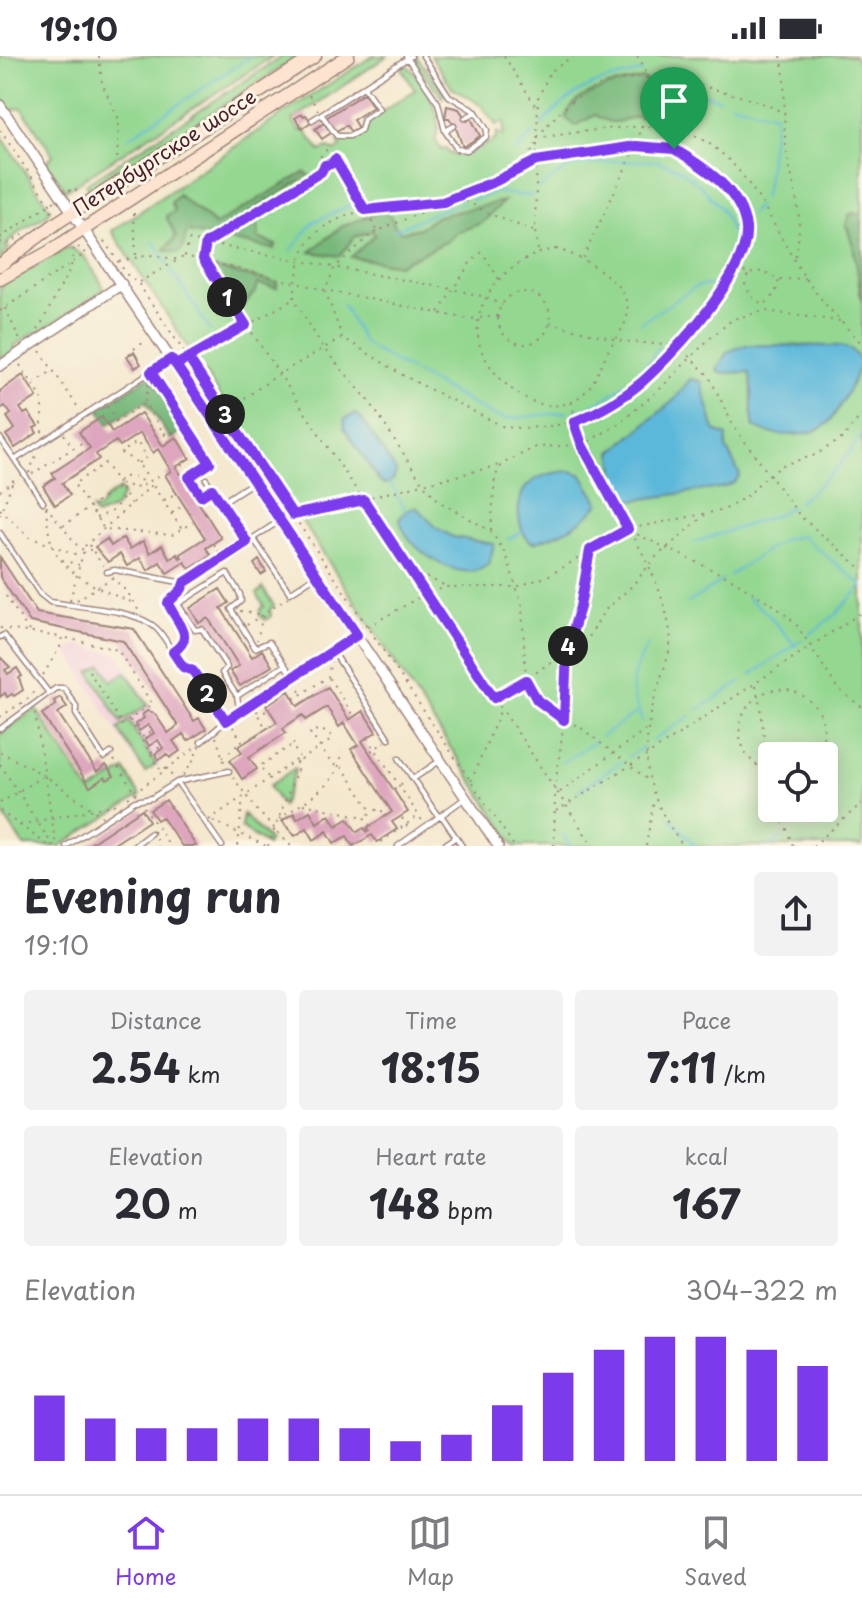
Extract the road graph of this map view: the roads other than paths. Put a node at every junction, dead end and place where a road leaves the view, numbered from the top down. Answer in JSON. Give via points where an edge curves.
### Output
{"nodes":[{"id":1,"x":315,"y":56,"type":"edge"},
{"id":2,"x":348,"y":56,"type":"edge"},
{"id":3,"x":423,"y":56,"type":"edge"},
{"id":4,"x":408,"y":57,"type":"edge"},
{"id":5,"x":364,"y":87,"type":"junction"},
{"id":6,"x":0,"y":105,"type":"edge"},
{"id":7,"x":476,"y":112,"type":"junction"},
{"id":8,"x":321,"y":114,"type":"junction"},
{"id":9,"x":465,"y":118,"type":"dead end"},
{"id":10,"x":312,"y":120,"type":"dead end"},
{"id":11,"x":454,"y":126,"type":"dead end"},
{"id":12,"x":445,"y":131,"type":"junction"},
{"id":13,"x":72,"y":213,"type":"junction"},
{"id":14,"x":84,"y":229,"type":"junction"},
{"id":15,"x":0,"y":265,"type":"edge"},
{"id":16,"x":0,"y":279,"type":"edge"},
{"id":17,"x":122,"y":284,"type":"junction"},
{"id":18,"x":174,"y":362,"type":"junction"},
{"id":19,"x":0,"y":366,"type":"edge"},
{"id":20,"x":151,"y":372,"type":"junction"},
{"id":21,"x":0,"y":438,"type":"edge"},
{"id":22,"x":16,"y":459,"type":"junction"},
{"id":23,"x":210,"y":463,"type":"road end"},
{"id":24,"x":206,"y":479,"type":"dead end"},
{"id":25,"x":254,"y":481,"type":"junction"},
{"id":26,"x":221,"y":503,"type":"junction"},
{"id":27,"x":44,"y":504,"type":"road end"},
{"id":28,"x":280,"y":520,"type":"junction"},
{"id":29,"x":0,"y":533,"type":"edge"},
{"id":30,"x":253,"y":538,"type":"junction"},
{"id":31,"x":247,"y":542,"type":"junction"},
{"id":32,"x":107,"y":572,"type":"road end"},
{"id":33,"x":317,"y":575,"type":"junction"},
{"id":34,"x":357,"y":635,"type":"junction"},
{"id":35,"x":0,"y":637,"type":"edge"},
{"id":36,"x":333,"y":651,"type":"junction"},
{"id":37,"x":286,"y":665,"type":"junction"},
{"id":38,"x":293,"y":677,"type":"junction"},
{"id":39,"x":49,"y":693,"type":"junction"},
{"id":40,"x":237,"y":696,"type":"junction"},
{"id":41,"x":240,"y":713,"type":"junction"},
{"id":42,"x":227,"y":720,"type":"junction"},
{"id":43,"x":0,"y":729,"type":"edge"},
{"id":44,"x":389,"y":739,"type":"road end"},
{"id":45,"x":200,"y":744,"type":"road end"},
{"id":46,"x":111,"y":753,"type":"dead end"},
{"id":47,"x":399,"y":758,"type":"dead end"},
{"id":48,"x":441,"y":760,"type":"junction"},
{"id":49,"x":229,"y":771,"type":"road end"},
{"id":50,"x":412,"y":778,"type":"junction"},
{"id":51,"x":177,"y":782,"type":"junction"},
{"id":52,"x":466,"y":798,"type":"junction"},
{"id":53,"x":440,"y":816,"type":"junction"},
{"id":54,"x":151,"y":833,"type":"dead end"},
{"id":55,"x":456,"y":837,"type":"junction"},
{"id":56,"x":66,"y":846,"type":"edge"},
{"id":57,"x":134,"y":846,"type":"edge"},
{"id":58,"x":222,"y":846,"type":"edge"},
{"id":59,"x":396,"y":846,"type":"edge"},
{"id":60,"x":443,"y":846,"type":"edge"},
{"id":61,"x":462,"y":846,"type":"edge"},
{"id":62,"x":498,"y":846,"type":"edge"}],
"edges":[{"from":1,"to":13,"type":"main road","name":"Петербургское шоссе"},
{"from":2,"to":14,"type":"main road","name":"Петербургское шоссе"},
{"from":3,"to":7,"type":"lane","via":[[449,96]]},
{"from":4,"to":5,"type":"lane"},
{"from":4,"to":12,"type":"lane","via":[[438,103]]},
{"from":5,"to":8,"type":"lane"},
{"from":5,"to":8,"type":"lane","via":[[379,109],[364,119],[361,130],[337,136]]},
{"from":6,"to":13,"type":"street"},
{"from":7,"to":9,"type":"lane"},
{"from":7,"to":12,"type":"lane","via":[[488,134],[467,150],[457,149]]},
{"from":8,"to":10,"type":"lane"},
{"from":11,"to":12,"type":"lane"},
{"from":13,"to":14,"type":"street"},
{"from":13,"to":15,"type":"main road","name":"Петербургское шоссе"},
{"from":14,"to":16,"type":"main road","name":"Петербургское шоссе"},
{"from":14,"to":17,"type":"street"},
{"from":17,"to":18,"type":"street"},
{"from":17,"to":19,"type":"street"},
{"from":18,"to":20,"type":"lane"},
{"from":18,"to":25,"type":"street"},
{"from":20,"to":22,"type":"lane"},
{"from":20,"to":23,"type":"lane"},
{"from":21,"to":22,"type":"lane"},
{"from":22,"to":27,"type":"lane"},
{"from":24,"to":26,"type":"lane"},
{"from":25,"to":26,"type":"lane"},
{"from":25,"to":28,"type":"street"},
{"from":26,"to":31,"type":"lane"},
{"from":28,"to":30,"type":"lane"},
{"from":28,"to":33,"type":"street"},
{"from":29,"to":42,"type":"lane","via":[[50,602],[137,616],[158,629]]},
{"from":30,"to":31,"type":"lane"},
{"from":30,"to":33,"type":"lane","via":[[290,593]]},
{"from":31,"to":32,"type":"lane","via":[[184,583]]},
{"from":33,"to":34,"type":"street"},
{"from":34,"to":36,"type":"lane"},
{"from":34,"to":48,"type":"street"},
{"from":35,"to":39,"type":"lane","via":[[4,635]]},
{"from":36,"to":38,"type":"lane"},
{"from":36,"to":44,"type":"lane"},
{"from":37,"to":38,"type":"lane"},
{"from":37,"to":40,"type":"lane"},
{"from":37,"to":40,"type":"lane","via":[[269,642],[255,648],[242,628],[231,609],[241,601],[240,594],[227,573],[178,604],[227,667],[222,673]]},
{"from":38,"to":41,"type":"lane"},
{"from":39,"to":43,"type":"lane"},
{"from":39,"to":46,"type":"lane","via":[[64,688],[104,758]]},
{"from":40,"to":41,"type":"lane"},
{"from":41,"to":42,"type":"lane"},
{"from":42,"to":45,"type":"lane"},
{"from":47,"to":50,"type":"lane"},
{"from":48,"to":50,"type":"lane"},
{"from":48,"to":52,"type":"street"},
{"from":49,"to":51,"type":"lane"},
{"from":50,"to":53,"type":"lane"},
{"from":51,"to":56,"type":"lane","via":[[152,798],[135,801]]},
{"from":51,"to":58,"type":"lane"},
{"from":52,"to":53,"type":"lane"},
{"from":52,"to":62,"type":"street"},
{"from":53,"to":55,"type":"lane"},
{"from":53,"to":59,"type":"lane"},
{"from":54,"to":57,"type":"lane"},
{"from":55,"to":60,"type":"lane"},
{"from":55,"to":61,"type":"lane"}]}
